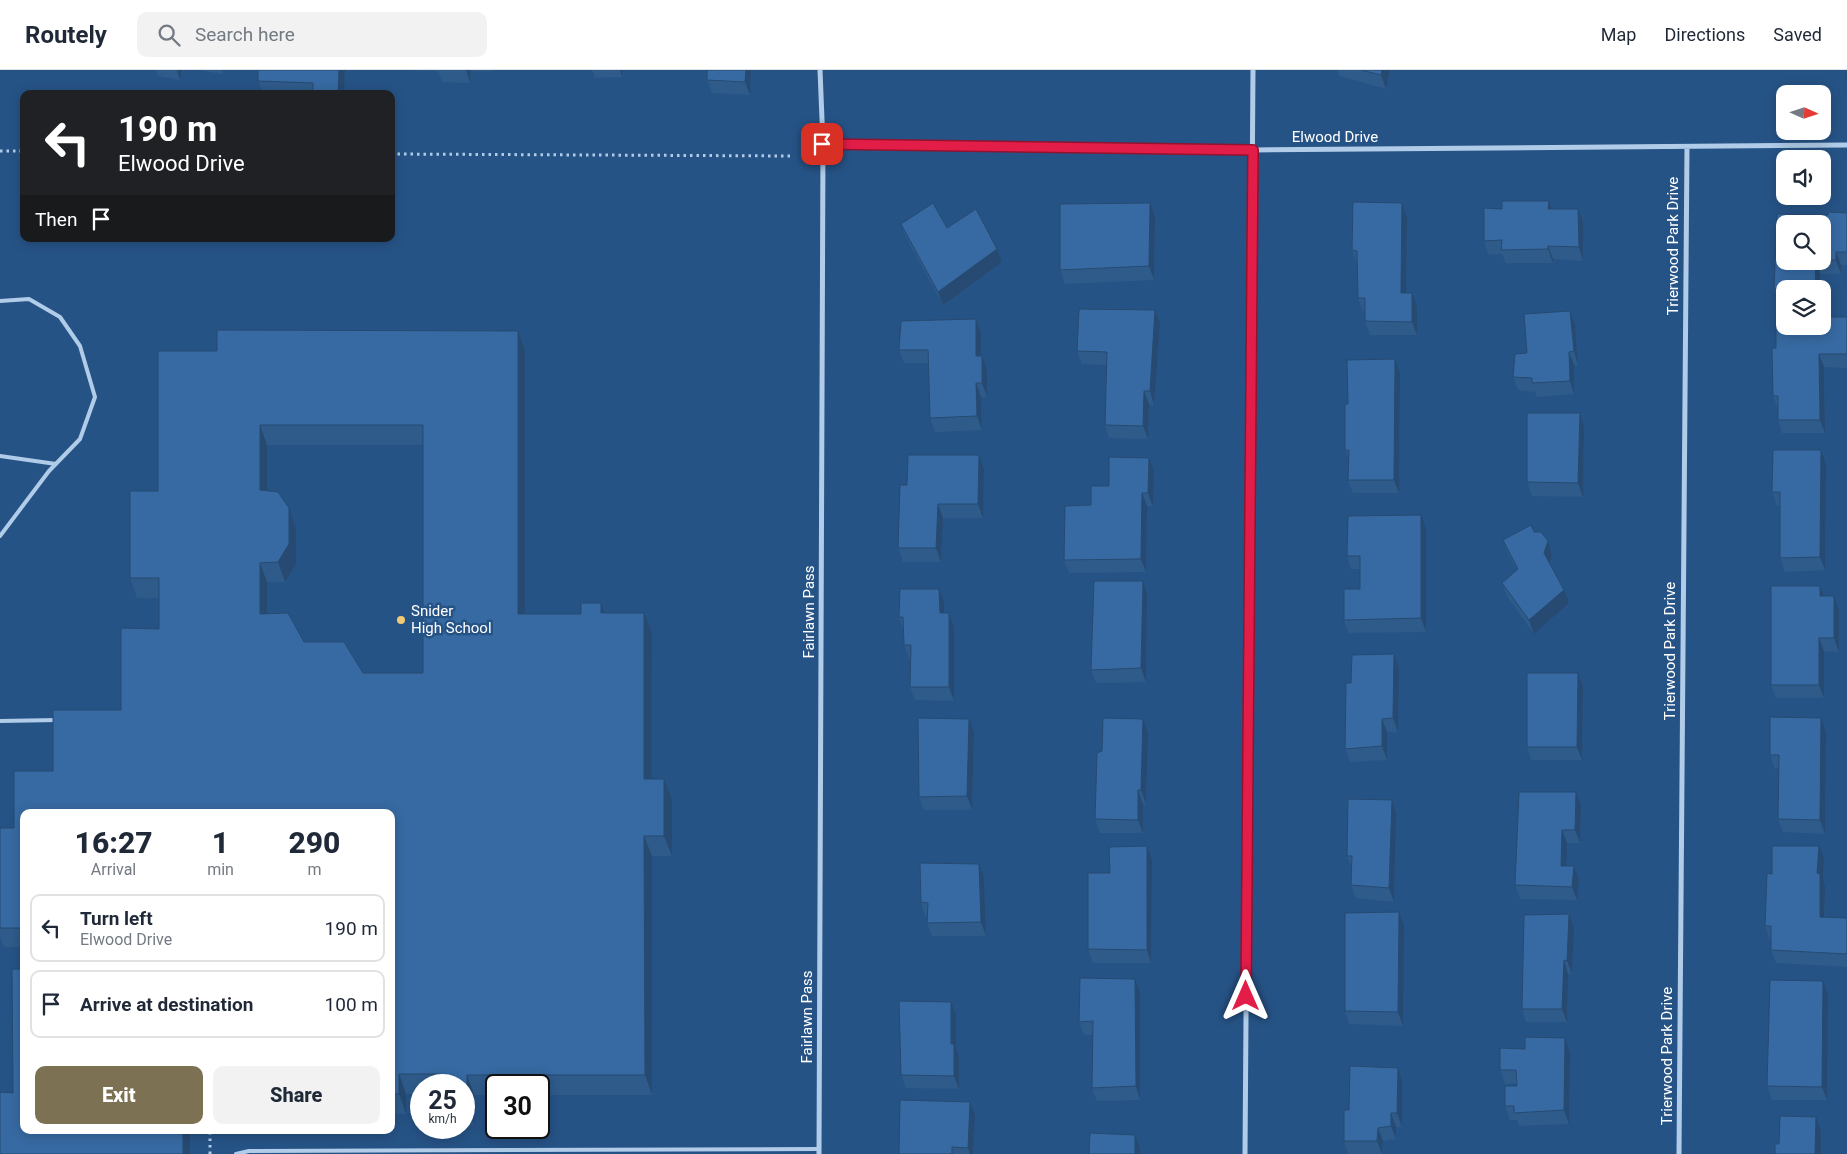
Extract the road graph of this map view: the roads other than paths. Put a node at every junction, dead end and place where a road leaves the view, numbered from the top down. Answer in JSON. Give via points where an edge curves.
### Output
{"nodes":[{"id":1,"x":820,"y":70,"type":"edge"},
{"id":2,"x":1253,"y":70,"type":"edge"},
{"id":3,"x":822,"y":144,"type":"junction"},
{"id":4,"x":1847,"y":145,"type":"edge"},
{"id":5,"x":1687,"y":147,"type":"junction"},
{"id":6,"x":1253,"y":150,"type":"junction"},
{"id":7,"x":0,"y":301,"type":"edge"},
{"id":8,"x":0,"y":456,"type":"edge"},
{"id":9,"x":56,"y":464,"type":"junction"},
{"id":10,"x":0,"y":536,"type":"edge"},
{"id":11,"x":66,"y":720,"type":"edge"},
{"id":12,"x":0,"y":721,"type":"edge"},
{"id":13,"x":820,"y":1152,"type":"edge"},
{"id":14,"x":236,"y":1154,"type":"edge"},
{"id":15,"x":1245,"y":1154,"type":"edge"},
{"id":16,"x":1679,"y":1154,"type":"edge"}],
"edges":[{"from":1,"to":3,"type":"street","name":"Fairlawn Pass"},
{"from":2,"to":6,"type":"street"},
{"from":3,"to":6,"type":"street","name":"Elwood Drive"},
{"from":3,"to":13,"type":"street","name":"Fairlawn Pass"},
{"from":4,"to":5,"type":"street","name":"Elwood Drive"},
{"from":5,"to":6,"type":"street","name":"Elwood Drive"},
{"from":5,"to":16,"type":"street","name":"Trierwood Park Drive"},
{"from":6,"to":15,"type":"street"},
{"from":7,"to":9,"type":"lane","via":[[30,299],[60,317],[80,346],[95,397],[80,439]]},
{"from":8,"to":9,"type":"lane"},
{"from":9,"to":10,"type":"lane"},
{"from":11,"to":12,"type":"lane"},
{"from":13,"to":14,"type":"lane","via":[[249,1151]]}]}
